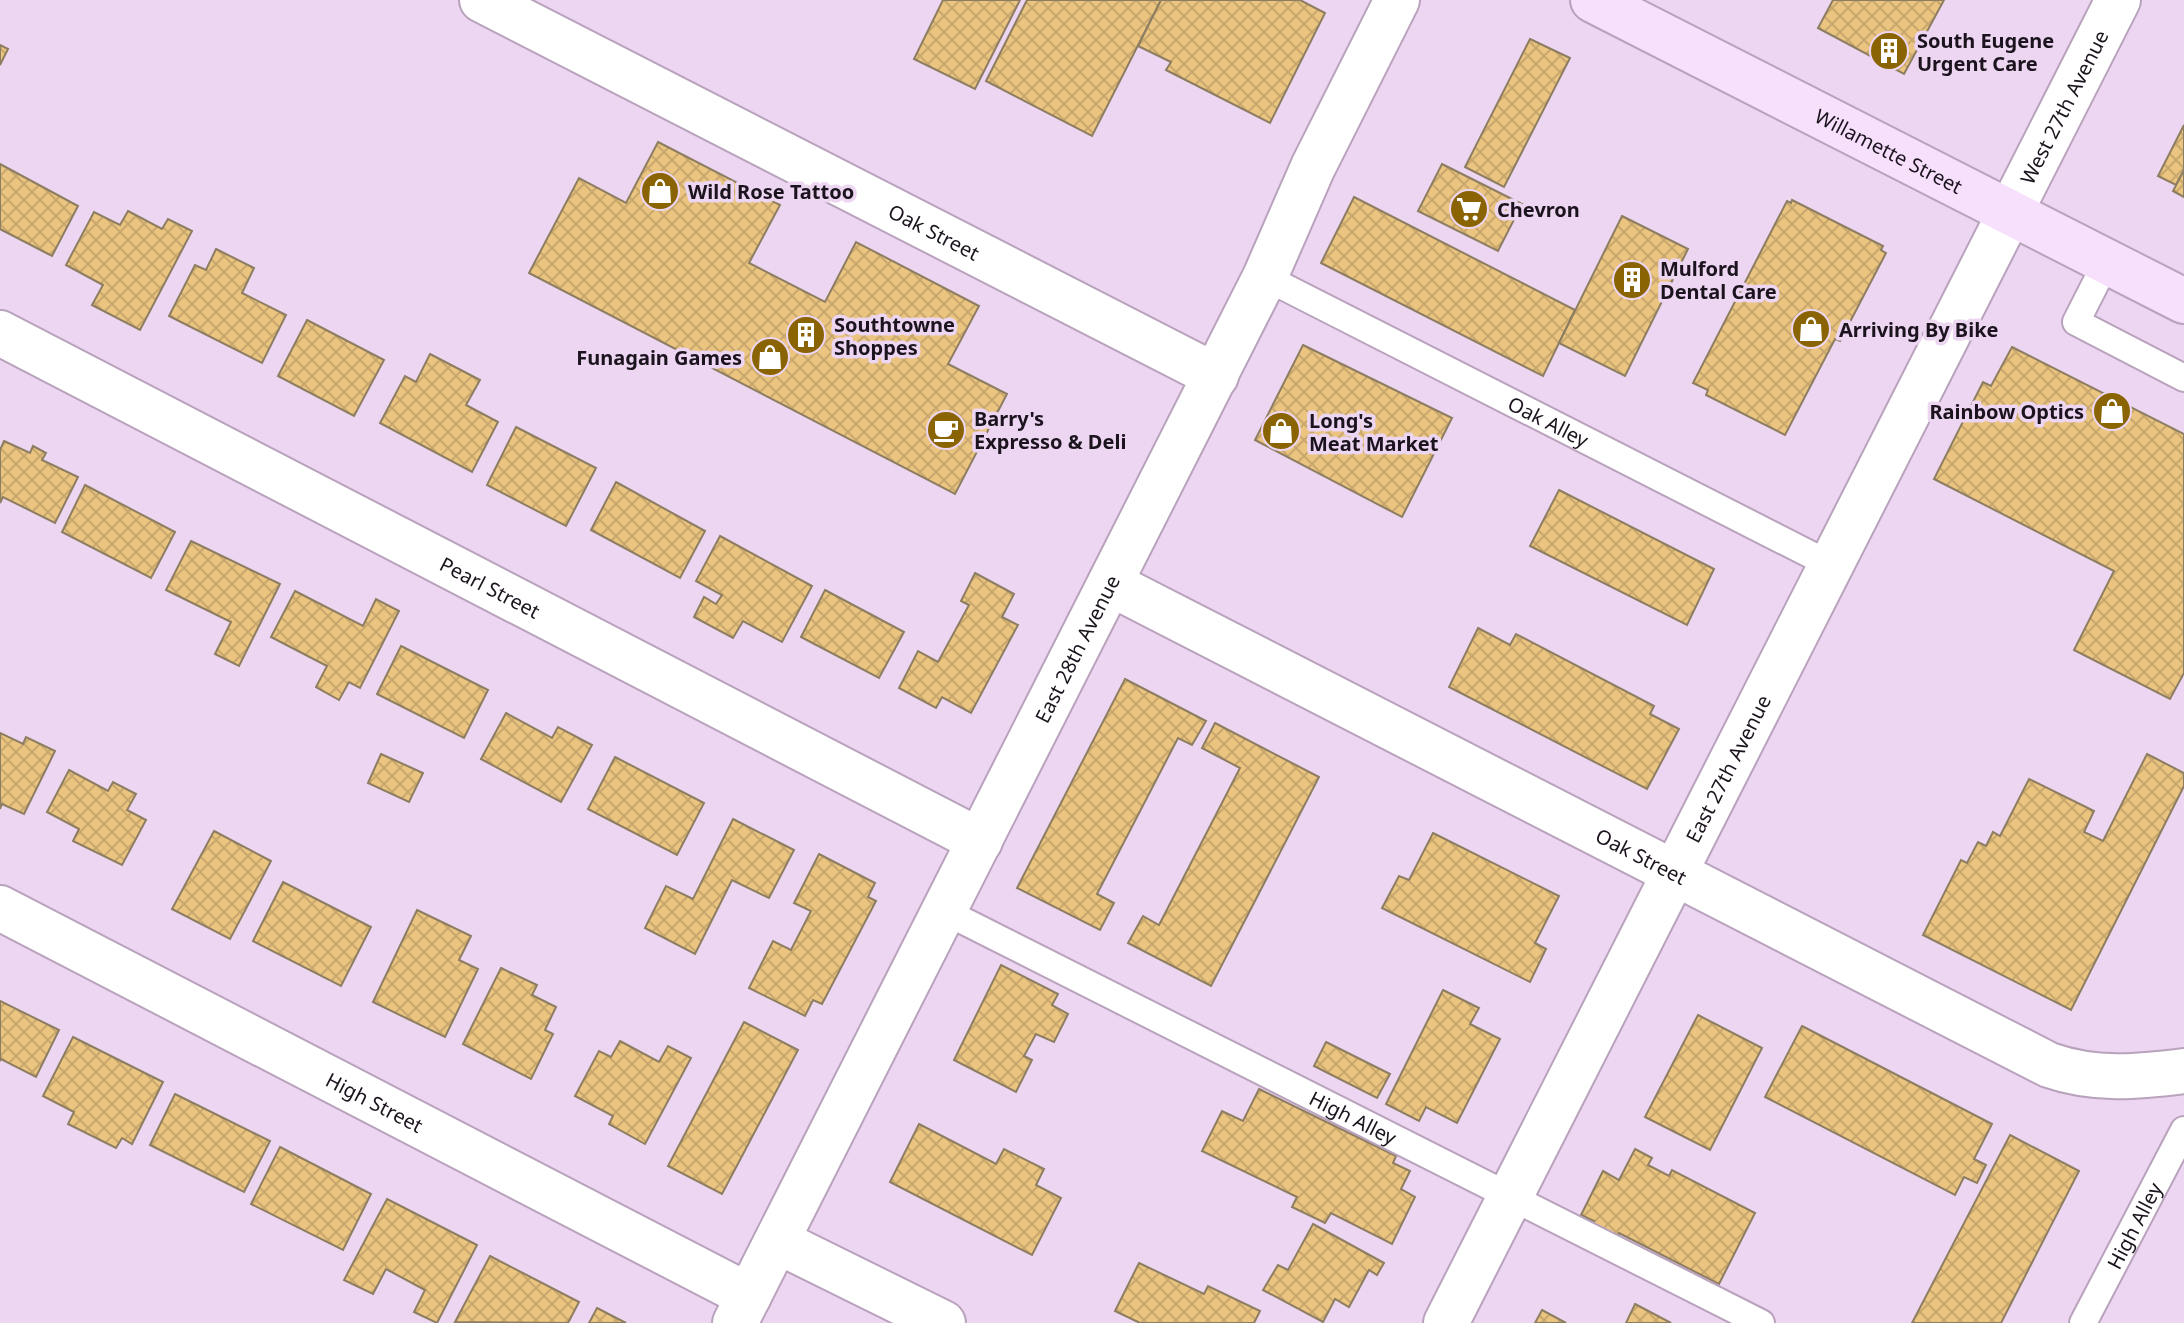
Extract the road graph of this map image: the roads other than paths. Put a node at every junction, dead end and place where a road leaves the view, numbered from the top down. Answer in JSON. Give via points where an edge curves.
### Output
{"nodes":[{"id":1,"x":482,"y":0,"type":"edge"},
{"id":2,"x":1397,"y":0,"type":"edge"},
{"id":3,"x":1593,"y":0,"type":"edge"},
{"id":4,"x":2118,"y":0,"type":"edge"},
{"id":5,"x":2010,"y":212,"type":"junction"},
{"id":6,"x":2107,"y":261,"type":"junction"},
{"id":7,"x":1265,"y":277,"type":"junction"},
{"id":8,"x":2184,"y":301,"type":"edge"},
{"id":9,"x":0,"y":333,"type":"edge"},
{"id":10,"x":1216,"y":376,"type":"junction"},
{"id":11,"x":2184,"y":378,"type":"edge"},
{"id":12,"x":1831,"y":565,"type":"junction"},
{"id":13,"x":1111,"y":584,"type":"junction"},
{"id":14,"x":980,"y":841,"type":"junction"},
{"id":15,"x":1675,"y":871,"type":"junction"},
{"id":16,"x":0,"y":908,"type":"edge"},
{"id":17,"x":946,"y":912,"type":"junction"},
{"id":18,"x":2184,"y":1071,"type":"edge"},
{"id":19,"x":2184,"y":1130,"type":"edge"},
{"id":20,"x":1511,"y":1197,"type":"junction"},
{"id":21,"x":777,"y":1241,"type":"junction"},
{"id":22,"x":742,"y":1309,"type":"edge"},
{"id":23,"x":943,"y":1323,"type":"edge"},
{"id":24,"x":1446,"y":1323,"type":"edge"},
{"id":25,"x":1761,"y":1323,"type":"edge"},
{"id":26,"x":2083,"y":1323,"type":"edge"}],
"edges":[{"from":1,"to":10,"type":"street","name":"Oak Street"},
{"from":2,"to":7,"type":"street","name":"East 28th Avenue"},
{"from":3,"to":5,"type":"main road","name":"Willamette Street"},
{"from":4,"to":5,"type":"street","name":"West 27th Avenue"},
{"from":5,"to":6,"type":"main road","name":"Willamette Street"},
{"from":5,"to":12,"type":"street","name":"East 27th Avenue"},
{"from":6,"to":8,"type":"main road","name":"Willamette Street"},
{"from":6,"to":11,"type":"lane","via":[[2076,322]]},
{"from":7,"to":10,"type":"street","name":"East 28th Avenue"},
{"from":7,"to":12,"type":"lane","name":"Oak Alley"},
{"from":9,"to":14,"type":"street","name":"Pearl Street"},
{"from":10,"to":13,"type":"street","name":"East 28th Avenue"},
{"from":12,"to":15,"type":"street","name":"East 27th Avenue"},
{"from":13,"to":14,"type":"street","name":"East 28th Avenue"},
{"from":13,"to":15,"type":"street","name":"Oak Street"},
{"from":14,"to":17,"type":"street","name":"East 28th Avenue"},
{"from":15,"to":18,"type":"street","name":"Oak Street","via":[[2049,1065],[2117,1078]]},
{"from":15,"to":20,"type":"street","name":"East 27th Avenue"},
{"from":16,"to":22,"type":"street","name":"High Street"},
{"from":17,"to":20,"type":"lane","name":"High Alley"},
{"from":17,"to":21,"type":"street","name":"East 28th Avenue"},
{"from":19,"to":26,"type":"lane","name":"High Alley"},
{"from":20,"to":24,"type":"street","name":"East 27th Avenue"},
{"from":20,"to":25,"type":"lane","name":"High Alley"},
{"from":21,"to":22,"type":"street","name":"East 28th Avenue"},
{"from":21,"to":23,"type":"street"}]}
